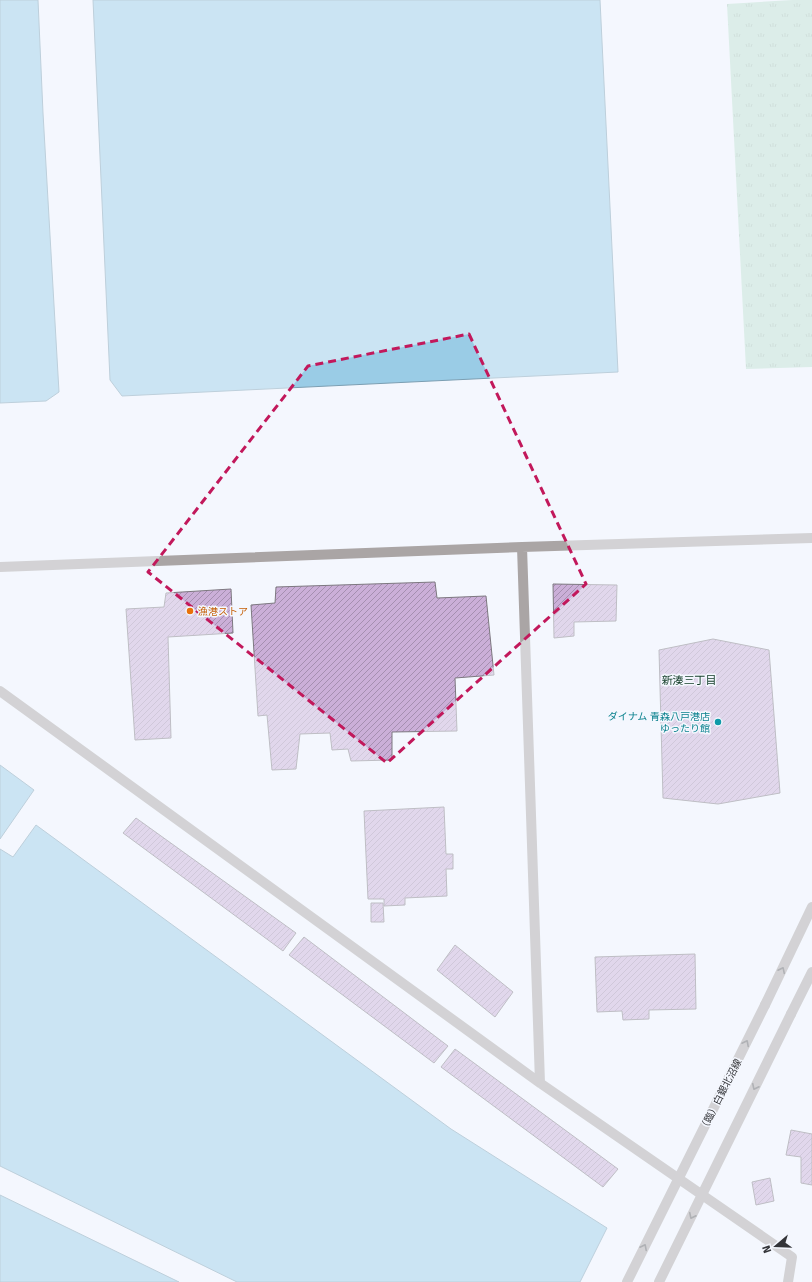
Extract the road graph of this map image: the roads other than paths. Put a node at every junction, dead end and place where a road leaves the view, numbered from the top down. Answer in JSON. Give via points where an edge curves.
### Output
{"nodes":[{"id":1,"x":812,"y":538,"type":"edge"},
{"id":2,"x":522,"y":547,"type":"junction"},
{"id":3,"x":0,"y":568,"type":"edge"},
{"id":4,"x":0,"y":691,"type":"edge"},
{"id":5,"x":812,"y":907,"type":"edge"},
{"id":6,"x":812,"y":972,"type":"edge"},
{"id":7,"x":540,"y":1083,"type":"junction"},
{"id":8,"x":627,"y":1282,"type":"edge"},
{"id":9,"x":659,"y":1282,"type":"edge"},
{"id":10,"x":788,"y":1282,"type":"edge"}],
"edges":[{"from":1,"to":2,"type":"street"},
{"from":2,"to":3,"type":"street"},
{"from":2,"to":7,"type":"street"},
{"from":4,"to":7,"type":"street"},
{"from":8,"to":5,"type":"street","name":"（臨）白銀北沼線","one_way":true,"bridge":true},
{"from":6,"to":9,"type":"street","one_way":true,"bridge":true},
{"from":7,"to":10,"type":"street","via":[[792,1257]]}]}
